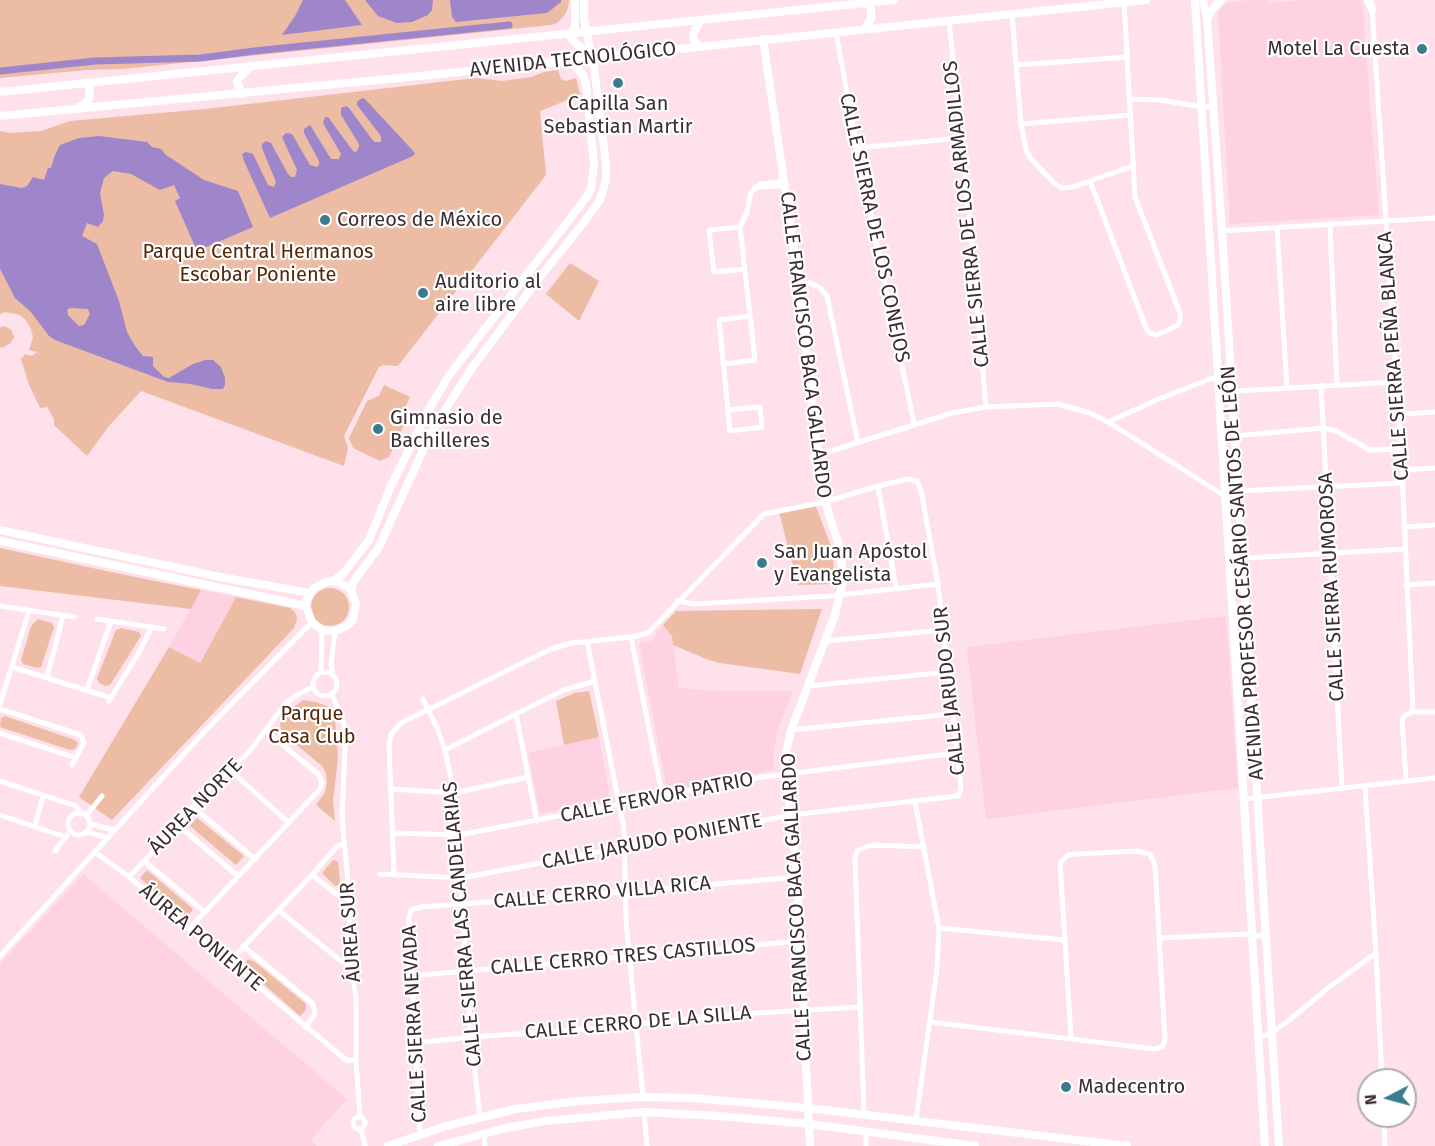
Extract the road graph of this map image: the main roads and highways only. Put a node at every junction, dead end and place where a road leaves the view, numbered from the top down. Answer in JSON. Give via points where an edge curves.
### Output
{"nodes":[{"id":1,"x":894,"y":0,"type":"edge"},
{"id":2,"x":1146,"y":0,"type":"edge"},
{"id":3,"x":1221,"y":0,"type":"edge"},
{"id":4,"x":867,"y":3,"type":"junction"},
{"id":5,"x":1208,"y":19,"type":"road end"},
{"id":6,"x":700,"y":21,"type":"junction"},
{"id":7,"x":864,"y":29,"type":"junction"},
{"id":8,"x":700,"y":46,"type":"junction"},
{"id":9,"x":250,"y":67,"type":"junction"},
{"id":10,"x":85,"y":83,"type":"junction"},
{"id":11,"x":0,"y":92,"type":"edge"},
{"id":12,"x":242,"y":94,"type":"junction"},
{"id":13,"x":74,"y":109,"type":"junction"},
{"id":14,"x":0,"y":117,"type":"edge"},
{"id":15,"x":388,"y":1146,"type":"edge"},
{"id":16,"x":438,"y":1146,"type":"edge"},
{"id":17,"x":975,"y":1146,"type":"edge"},
{"id":18,"x":1127,"y":1146,"type":"edge"}],
"edges":[{"from":1,"to":4,"type":"main road","name":"AVENIDA TECNOLÓGICO"},
{"from":2,"to":7,"type":"main road","name":"AVENIDA TECNOLÓGICO"},
{"from":3,"to":5,"type":"main road"},
{"from":4,"to":6,"type":"main road","name":"AVENIDA TECNOLÓGICO"},
{"from":4,"to":7,"type":"main road","via":[[871,19]]},
{"from":6,"to":8,"type":"main road","via":[[693,33]]},
{"from":6,"to":9,"type":"main road","name":"AVENIDA TECNOLÓGICO"},
{"from":7,"to":8,"type":"main road","name":"AVENIDA TECNOLÓGICO"},
{"from":8,"to":12,"type":"main road","name":"AVENIDA TECNOLÓGICO"},
{"from":9,"to":10,"type":"main road","name":"AVENIDA TECNOLÓGICO"},
{"from":9,"to":12,"type":"main road","via":[[237,82]]},
{"from":10,"to":11,"type":"main road","name":"AVENIDA TECNOLÓGICO"},
{"from":10,"to":13,"type":"main road","via":[[90,97],[86,104]]},
{"from":12,"to":13,"type":"main road","name":"AVENIDA TECNOLÓGICO"},
{"from":13,"to":14,"type":"main road","name":"AVENIDA TECNOLÓGICO"},
{"from":15,"to":18,"type":"main road","via":[[480,1117],[547,1104],[643,1097],[808,1108]]},
{"from":16,"to":17,"type":"main road","via":[[546,1121],[644,1112],[809,1124]]}]}
